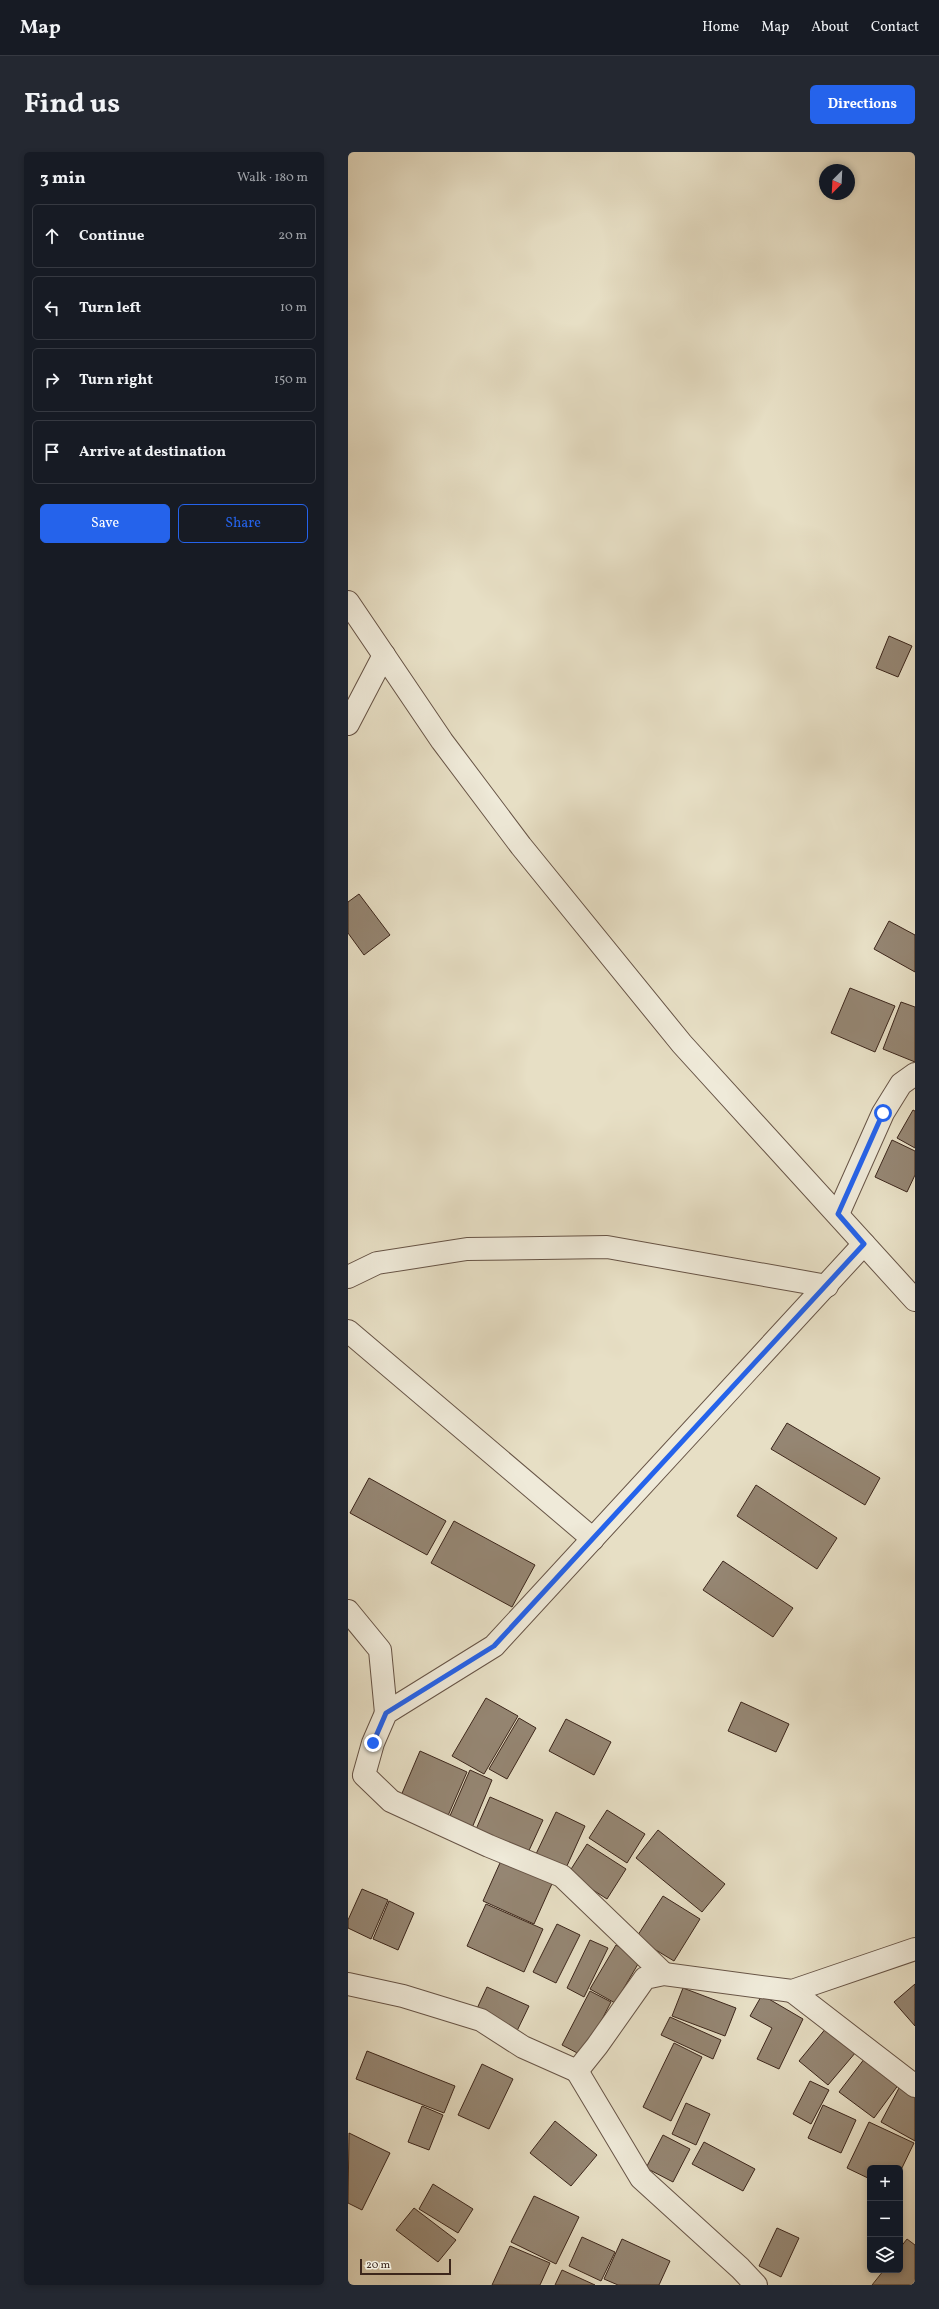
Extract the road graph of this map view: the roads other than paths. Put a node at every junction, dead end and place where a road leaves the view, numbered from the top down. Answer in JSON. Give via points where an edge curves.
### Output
{"nodes":[{"id":1,"x":348,"y":602,"type":"edge"},
{"id":2,"x":384,"y":655,"type":"junction"},
{"id":3,"x":348,"y":724,"type":"edge"},
{"id":4,"x":915,"y":1074,"type":"edge"},
{"id":5,"x":838,"y":1214,"type":"junction"},
{"id":6,"x":864,"y":1244,"type":"junction"},
{"id":7,"x":348,"y":1276,"type":"edge"},
{"id":8,"x":827,"y":1286,"type":"junction"},
{"id":9,"x":915,"y":1300,"type":"edge"},
{"id":10,"x":348,"y":1331,"type":"edge"},
{"id":11,"x":593,"y":1539,"type":"junction"},
{"id":12,"x":348,"y":1611,"type":"edge"},
{"id":13,"x":386,"y":1713,"type":"junction"},
{"id":14,"x":915,"y":1949,"type":"edge"},
{"id":15,"x":664,"y":1974,"type":"junction"},
{"id":16,"x":348,"y":1984,"type":"edge"},
{"id":17,"x":792,"y":1991,"type":"junction"},
{"id":18,"x":577,"y":2071,"type":"junction"},
{"id":19,"x":915,"y":2086,"type":"edge"},
{"id":20,"x":756,"y":2285,"type":"edge"}],
"edges":[{"from":1,"to":2,"type":"street"},
{"from":2,"to":3,"type":"street"},
{"from":2,"to":5,"type":"street","via":[[442,741],[521,846],[672,1032]]},
{"from":4,"to":5,"type":"street","via":[[901,1084],[883,1113]]},
{"from":5,"to":6,"type":"street"},
{"from":6,"to":8,"type":"street"},
{"from":6,"to":9,"type":"street"},
{"from":7,"to":8,"type":"street","via":[[378,1263],[467,1249],[608,1247]]},
{"from":8,"to":11,"type":"street"},
{"from":10,"to":11,"type":"street"},
{"from":11,"to":13,"type":"street","via":[[494,1646]]},
{"from":12,"to":13,"type":"street","via":[[380,1650]]},
{"from":13,"to":15,"type":"street","via":[[373,1743],[364,1775],[391,1801],[562,1876]]},
{"from":14,"to":17,"type":"street"},
{"from":15,"to":17,"type":"street"},
{"from":15,"to":18,"type":"street","via":[[646,1978]]},
{"from":16,"to":18,"type":"street","via":[[403,1996],[481,2020],[523,2047]]},
{"from":17,"to":19,"type":"street"},
{"from":18,"to":20,"type":"street","via":[[641,2178]]}]}
